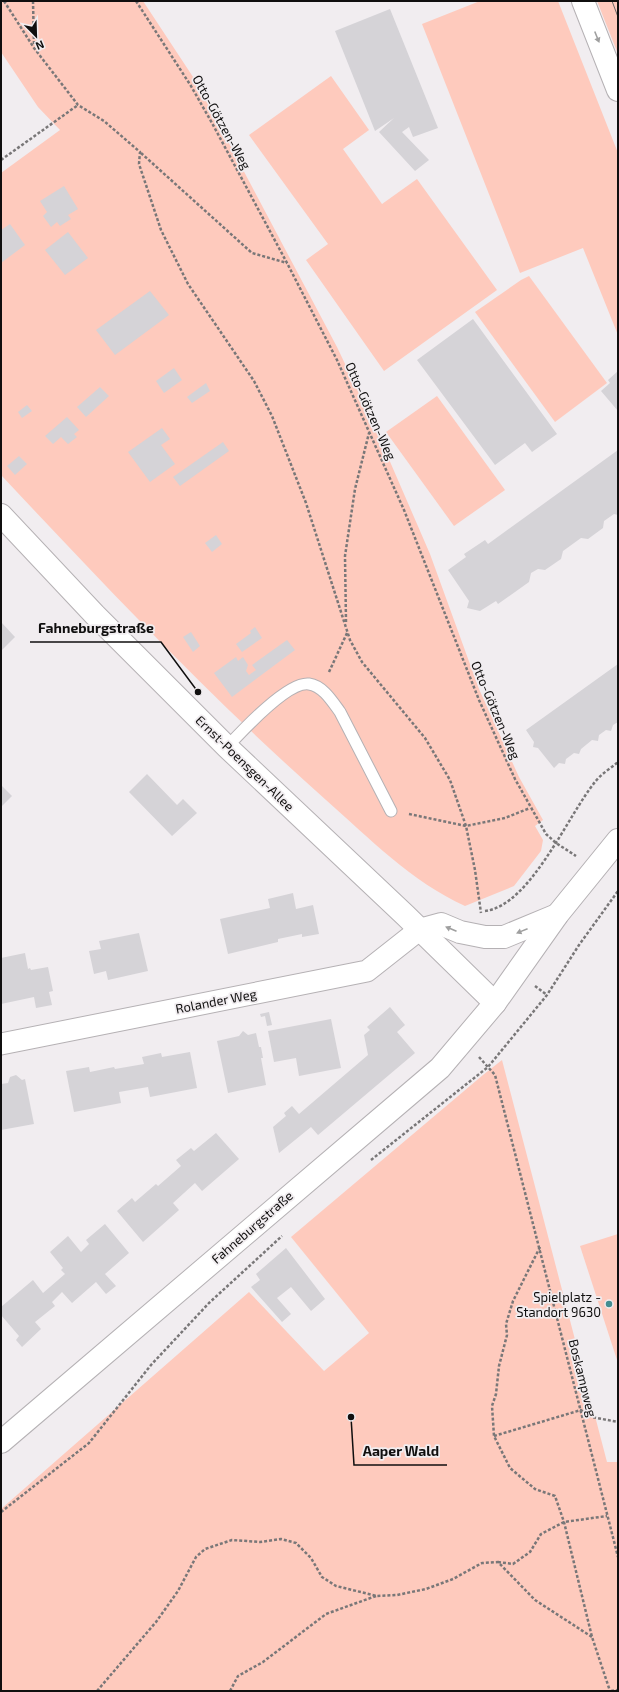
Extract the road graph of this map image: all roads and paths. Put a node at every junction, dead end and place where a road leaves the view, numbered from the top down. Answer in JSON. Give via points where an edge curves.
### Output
{"nodes":[{"id":1,"x":4,"y":1,"type":"edge"},
{"id":2,"x":33,"y":1,"type":"edge"},
{"id":3,"x":136,"y":1,"type":"edge"},
{"id":4,"x":582,"y":1,"type":"edge"},
{"id":5,"x":34,"y":48,"type":"junction"},
{"id":6,"x":618,"y":90,"type":"edge"},
{"id":7,"x":78,"y":105,"type":"junction"},
{"id":8,"x":140,"y":152,"type":"junction"},
{"id":9,"x":1,"y":160,"type":"edge"},
{"id":10,"x":287,"y":263,"type":"junction"},
{"id":11,"x":370,"y":433,"type":"junction"},
{"id":12,"x":1,"y":515,"type":"edge"},
{"id":13,"x":346,"y":624,"type":"junction"},
{"id":14,"x":347,"y":632,"type":"junction"},
{"id":15,"x":319,"y":688,"type":"junction"},
{"id":16,"x":227,"y":747,"type":"junction"},
{"id":17,"x":618,"y":762,"type":"edge"},
{"id":18,"x":530,"y":808,"type":"junction"},
{"id":19,"x":391,"y":811,"type":"joint"},
{"id":20,"x":466,"y":826,"type":"junction"},
{"id":21,"x":618,"y":840,"type":"edge"},
{"id":22,"x":556,"y":843,"type":"junction"},
{"id":23,"x":618,"y":891,"type":"edge"},
{"id":24,"x":558,"y":914,"type":"junction"},
{"id":25,"x":419,"y":930,"type":"junction"},
{"id":26,"x":496,"y":1003,"type":"junction"},
{"id":27,"x":1,"y":1044,"type":"edge"},
{"id":28,"x":488,"y":1067,"type":"junction"},
{"id":29,"x":370,"y":1161,"type":"dead end"},
{"id":30,"x":285,"y":1233,"type":"dead end"},
{"id":31,"x":540,"y":1246,"type":"junction"},
{"id":32,"x":581,"y":1410,"type":"junction"},
{"id":33,"x":618,"y":1422,"type":"edge"},
{"id":34,"x":494,"y":1436,"type":"junction"},
{"id":35,"x":1,"y":1442,"type":"edge"},
{"id":36,"x":1,"y":1512,"type":"edge"},
{"id":37,"x":608,"y":1516,"type":"junction"},
{"id":38,"x":564,"y":1522,"type":"junction"},
{"id":39,"x":618,"y":1557,"type":"edge"},
{"id":40,"x":498,"y":1562,"type":"junction"},
{"id":41,"x":377,"y":1596,"type":"junction"},
{"id":42,"x":592,"y":1637,"type":"junction"},
{"id":43,"x":618,"y":1690,"type":"edge"},
{"id":44,"x":97,"y":1691,"type":"edge"},
{"id":45,"x":230,"y":1691,"type":"edge"},
{"id":46,"x":610,"y":1691,"type":"edge"}],
"edges":[{"from":1,"to":5,"type":"path"},
{"from":2,"to":5,"type":"path"},
{"from":3,"to":10,"type":"path","name":"Otto-Götzen-Weg","via":[[191,86]]},
{"from":4,"to":6,"type":"street","one_way":true},
{"from":5,"to":7,"type":"path"},
{"from":7,"to":8,"type":"path","via":[[104,122]]},
{"from":7,"to":9,"type":"path"},
{"from":8,"to":10,"type":"path","via":[[252,253]]},
{"from":8,"to":13,"type":"path","via":[[139,164],[161,230],[188,284],[254,381],[272,416],[306,503]]},
{"from":10,"to":11,"type":"path","name":"Otto-Götzen-Weg","via":[[337,360]]},
{"from":11,"to":13,"type":"path","via":[[354,489],[345,556]]},
{"from":11,"to":18,"type":"path","name":"Otto-Götzen-Weg","via":[[434,583],[479,700]]},
{"from":12,"to":16,"type":"street","name":"Ernst-Poensgen-Allee","via":[[95,615]]},
{"from":13,"to":14,"type":"path"},
{"from":14,"to":15,"type":"path","via":[[333,665]]},
{"from":14,"to":20,"type":"path","via":[[362,662],[425,738],[450,780]]},
{"from":15,"to":16,"type":"lane","via":[[308,684],[285,694],[255,718]]},
{"from":15,"to":19,"type":"lane","via":[[340,712]]},
{"from":16,"to":25,"type":"street","name":"Ernst-Poensgen-Allee"},
{"from":17,"to":22,"type":"path","via":[[595,781]]},
{"from":18,"to":20,"type":"path","via":[[505,818]]},
{"from":18,"to":22,"type":"path","name":"Otto-Götzen-Weg","via":[[546,834]]},
{"from":19,"to":20,"type":"path"},
{"from":20,"to":22,"type":"path","via":[[480,912],[495,910],[518,893]]},
{"from":21,"to":24,"type":"street","name":"Fahneburgstraße"},
{"from":23,"to":28,"type":"path","via":[[547,995]]},
{"from":24,"to":25,"type":"street","one_way":true,"via":[[504,938],[460,932],[441,924]]},
{"from":24,"to":26,"type":"street","name":"Fahneburgstraße"},
{"from":25,"to":26,"type":"street","name":"Ernst-Poensgen-Allee"},
{"from":25,"to":27,"type":"street","name":"Rolander Weg","via":[[367,971]]},
{"from":26,"to":35,"type":"street","name":"Fahneburgstraße","via":[[440,1068],[416,1090]]},
{"from":28,"to":29,"type":"path"},
{"from":28,"to":31,"type":"path","name":"Boskampweg","via":[[495,1075]]},
{"from":30,"to":36,"type":"path","via":[[208,1303],[151,1365],[89,1443]]},
{"from":31,"to":32,"type":"path","name":"Boskampweg"},
{"from":31,"to":34,"type":"path","via":[[513,1301],[506,1324],[507,1334],[492,1406]]},
{"from":32,"to":33,"type":"path","via":[[592,1417]]},
{"from":32,"to":34,"type":"path"},
{"from":32,"to":37,"type":"path","name":"Boskampweg"},
{"from":34,"to":38,"type":"path","via":[[510,1468],[535,1489],[555,1496]]},
{"from":37,"to":38,"type":"path"},
{"from":37,"to":39,"type":"path","name":"Boskampweg"},
{"from":38,"to":40,"type":"path","via":[[541,1534],[530,1552],[514,1564]]},
{"from":38,"to":42,"type":"path"},
{"from":40,"to":41,"type":"path","via":[[482,1563],[453,1579],[426,1589]]},
{"from":40,"to":42,"type":"path","via":[[535,1600]]},
{"from":41,"to":44,"type":"path","via":[[336,1586],[322,1577],[311,1558],[296,1543],[281,1539],[260,1542],[232,1540],[205,1549],[196,1557],[178,1591],[156,1622]]},
{"from":41,"to":45,"type":"path","via":[[326,1614],[263,1662],[238,1676]]},
{"from":42,"to":46,"type":"path"},
{"from":43,"to":46,"type":"path"}]}
